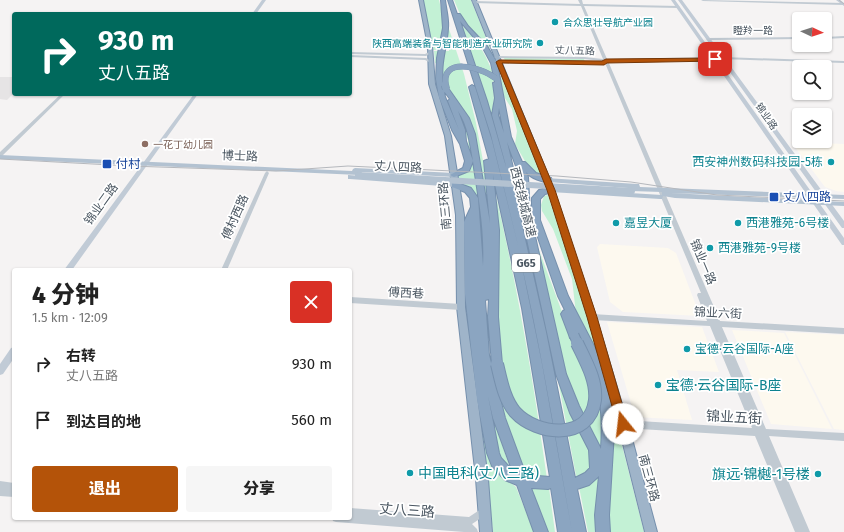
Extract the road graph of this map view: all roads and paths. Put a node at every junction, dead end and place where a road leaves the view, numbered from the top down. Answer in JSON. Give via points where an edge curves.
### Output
{"nodes":[{"id":1,"x":265,"y":0,"type":"edge"},
{"id":2,"x":421,"y":0,"type":"edge"},
{"id":3,"x":443,"y":0,"type":"edge"},
{"id":4,"x":450,"y":0,"type":"edge"},
{"id":5,"x":673,"y":0,"type":"edge"},
{"id":6,"x":680,"y":0,"type":"edge"},
{"id":7,"x":703,"y":0,"type":"edge"},
{"id":8,"x":838,"y":0,"type":"edge"},
{"id":9,"x":474,"y":1,"type":"edge"},
{"id":10,"x":580,"y":2,"type":"edge"},
{"id":11,"x":843,"y":3,"type":"edge"},
{"id":12,"x":678,"y":8,"type":"junction"},
{"id":13,"x":256,"y":12,"type":"edge"},
{"id":14,"x":708,"y":38,"type":"junction"},
{"id":15,"x":792,"y":38,"type":"edge"},
{"id":16,"x":832,"y":38,"type":"edge"},
{"id":17,"x":844,"y":38,"type":"edge"},
{"id":18,"x":431,"y":52,"type":"junction"},
{"id":19,"x":352,"y":53,"type":"edge"},
{"id":20,"x":352,"y":56,"type":"edge"},
{"id":21,"x":584,"y":58,"type":"junction"},
{"id":22,"x":498,"y":59,"type":"junction"},
{"id":23,"x":714,"y":59,"type":"junction"},
{"id":24,"x":722,"y":59,"type":"junction"},
{"id":25,"x":604,"y":61,"type":"junction"},
{"id":26,"x":431,"y":62,"type":"junction"},
{"id":27,"x":586,"y":63,"type":"junction"},
{"id":28,"x":844,"y":63,"type":"edge"},
{"id":29,"x":497,"y":83,"type":"junction"},
{"id":30,"x":444,"y":90,"type":"junction"},
{"id":31,"x":60,"y":96,"type":"edge"},
{"id":32,"x":60,"y":96,"type":"edge"},
{"id":33,"x":197,"y":96,"type":"edge"},
{"id":34,"x":484,"y":128,"type":"junction"},
{"id":35,"x":508,"y":137,"type":"junction"},
{"id":36,"x":0,"y":157,"type":"edge"},
{"id":37,"x":146,"y":165,"type":"junction"},
{"id":38,"x":331,"y":172,"type":"junction"},
{"id":39,"x":267,"y":174,"type":"dead end"},
{"id":40,"x":359,"y":174,"type":"joint"},
{"id":41,"x":454,"y":180,"type":"junction"},
{"id":42,"x":550,"y":185,"type":"junction"},
{"id":43,"x":659,"y":192,"type":"junction"},
{"id":44,"x":822,"y":196,"type":"junction"},
{"id":45,"x":844,"y":197,"type":"edge"},
{"id":46,"x":813,"y":199,"type":"junction"},
{"id":47,"x":827,"y":203,"type":"junction"},
{"id":48,"x":475,"y":204,"type":"junction"},
{"id":49,"x":844,"y":204,"type":"edge"},
{"id":50,"x":844,"y":226,"type":"edge"},
{"id":51,"x":844,"y":243,"type":"edge"},
{"id":52,"x":69,"y":268,"type":"edge"},
{"id":53,"x":74,"y":268,"type":"edge"},
{"id":54,"x":225,"y":268,"type":"edge"},
{"id":55,"x":534,"y":296,"type":"junction"},
{"id":56,"x":563,"y":296,"type":"junction"},
{"id":57,"x":352,"y":300,"type":"edge"},
{"id":58,"x":461,"y":307,"type":"junction"},
{"id":59,"x":592,"y":317,"type":"junction"},
{"id":60,"x":714,"y":324,"type":"junction"},
{"id":61,"x":844,"y":331,"type":"edge"},
{"id":62,"x":12,"y":348,"type":"edge"},
{"id":63,"x":12,"y":355,"type":"edge"},
{"id":64,"x":0,"y":364,"type":"edge"},
{"id":65,"x":0,"y":371,"type":"edge"},
{"id":66,"x":490,"y":381,"type":"junction"},
{"id":67,"x":623,"y":424,"type":"junction"},
{"id":68,"x":761,"y":432,"type":"junction"},
{"id":69,"x":844,"y":437,"type":"edge"},
{"id":70,"x":548,"y":483,"type":"dead end"},
{"id":71,"x":579,"y":483,"type":"dead end"},
{"id":72,"x":0,"y":486,"type":"edge"},
{"id":73,"x":12,"y":486,"type":"edge"},
{"id":74,"x":0,"y":492,"type":"edge"},
{"id":75,"x":12,"y":493,"type":"edge"},
{"id":76,"x":484,"y":511,"type":"junction"},
{"id":77,"x":352,"y":512,"type":"edge"},
{"id":78,"x":352,"y":519,"type":"edge"},
{"id":79,"x":474,"y":532,"type":"edge"},
{"id":80,"x":486,"y":532,"type":"edge"},
{"id":81,"x":541,"y":532,"type":"edge"},
{"id":82,"x":565,"y":532,"type":"edge"},
{"id":83,"x":579,"y":532,"type":"edge"},
{"id":84,"x":603,"y":532,"type":"edge"},
{"id":85,"x":651,"y":532,"type":"edge"},
{"id":86,"x":799,"y":532,"type":"edge"},
{"id":87,"x":806,"y":532,"type":"edge"}],
"edges":[{"from":1,"to":13,"type":"main road"},
{"from":2,"to":18,"type":"highway","name":"南三环路"},
{"from":3,"to":30,"type":"highway","via":[[446,35],[438,73]]},
{"from":3,"to":34,"type":"highway","name":"西安绕城高速","number":"G65"},
{"from":4,"to":29,"type":"highway","via":[[466,27],[494,63]]},
{"from":4,"to":55,"type":"highway","name":"西安绕城高速","number":"G65","via":[[494,135]]},
{"from":5,"to":12,"type":"main road","name":"锦业路"},
{"from":6,"to":14,"type":"main road","name":"锦业路"},
{"from":7,"to":11,"type":"street"},
{"from":8,"to":11,"type":"main road"},
{"from":9,"to":10,"type":"street"},
{"from":9,"to":22,"type":"highway","name":"南三环路"},
{"from":10,"to":12,"type":"street"},
{"from":10,"to":25,"type":"street","name":"锦业一路"},
{"from":12,"to":23,"type":"main road","name":"锦业路"},
{"from":14,"to":15,"type":"street","name":"瞪羚一路"},
{"from":14,"to":24,"type":"main road","name":"锦业路"},
{"from":16,"to":17,"type":"street"},
{"from":18,"to":19,"type":"street","via":[[426,55]]},
{"from":18,"to":26,"type":"highway","name":"南三环路"},
{"from":20,"to":26,"type":"street","via":[[426,59]]},
{"from":21,"to":22,"type":"street","name":"丈八五路"},
{"from":21,"to":25,"type":"street","name":"丈八五路"},
{"from":21,"to":27,"type":"street"},
{"from":22,"to":27,"type":"street","name":"丈八五路"},
{"from":22,"to":42,"type":"highway","name":"南三环路"},
{"from":23,"to":24,"type":"street","name":"丈八五路"},
{"from":23,"to":25,"type":"street","name":"丈八五路"},
{"from":23,"to":46,"type":"main road","name":"锦业路"},
{"from":24,"to":28,"type":"street","name":"丈八五路"},
{"from":24,"to":44,"type":"main road","name":"锦业路"},
{"from":25,"to":27,"type":"street","name":"丈八五路"},
{"from":25,"to":43,"type":"street","name":"锦业一路"},
{"from":26,"to":41,"type":"highway","name":"南三环路","via":[[432,84],[448,136]]},
{"from":29,"to":30,"type":"highway","bridge":true,"via":[[490,73],[482,69],[458,67],[446,73]]},
{"from":29,"to":35,"type":"highway"},
{"from":29,"to":55,"type":"highway","via":[[495,115],[517,197]]},
{"from":30,"to":41,"type":"highway","via":[[455,130],[469,157],[466,169]]},
{"from":30,"to":66,"type":"highway","via":[[462,110],[470,126],[486,224],[488,249],[484,328]]},
{"from":31,"to":36,"type":"street","via":[[23,133],[18,142]]},
{"from":32,"to":36,"type":"street"},
{"from":33,"to":37,"type":"main road","name":"锦业二路"},
{"from":34,"to":56,"type":"highway","bridge":true,"via":[[495,230],[493,317],[501,383],[515,412],[527,422],[556,432],[570,430],[581,424],[589,416],[596,394],[565,311]]},
{"from":34,"to":82,"type":"highway","name":"西安绕城高速","number":"G65","via":[[505,210],[536,359]]},
{"from":35,"to":42,"type":"highway","via":[[524,167]]},
{"from":35,"to":71,"type":"highway","via":[[524,177],[526,214],[561,374],[574,409],[595,449],[595,471],[588,480]]},
{"from":36,"to":37,"type":"main road","name":"博士路"},
{"from":37,"to":38,"type":"main road","name":"博士路"},
{"from":37,"to":52,"type":"main road","name":"锦业二路"},
{"from":37,"to":53,"type":"main road","name":"锦业二路"},
{"from":38,"to":40,"type":"main road","name":"博士路"},
{"from":38,"to":41,"type":"main road","via":[[363,179]]},
{"from":39,"to":54,"type":"street","name":"傅村西路"},
{"from":40,"to":43,"type":"main road","name":"丈八四路","bridge":true},
{"from":41,"to":48,"type":"highway","via":[[472,194]]},
{"from":41,"to":58,"type":"highway","name":"南三环路","via":[[460,215]]},
{"from":42,"to":43,"type":"main road"},
{"from":42,"to":43,"type":"main road"},
{"from":42,"to":56,"type":"highway","via":[[536,198],[536,220]]},
{"from":42,"to":59,"type":"highway","name":"南三环路"},
{"from":43,"to":46,"type":"main road","name":"丈八四路","via":[[675,196]]},
{"from":43,"to":60,"type":"street","name":"锦业一路"},
{"from":44,"to":45,"type":"main road","name":"丈八四路"},
{"from":44,"to":46,"type":"main road","name":"丈八四路"},
{"from":44,"to":47,"type":"main road","name":"锦业路"},
{"from":46,"to":47,"type":"main road","name":"丈八四路"},
{"from":46,"to":51,"type":"main road","name":"锦业路"},
{"from":47,"to":49,"type":"main road","name":"丈八四路"},
{"from":47,"to":50,"type":"main road","name":"锦业路"},
{"from":48,"to":66,"type":"highway","via":[[484,354]]},
{"from":48,"to":70,"type":"highway","via":[[468,222],[470,294],[483,399],[493,453],[496,462],[509,476]]},
{"from":55,"to":83,"type":"highway","name":"西安绕城高速","number":"G65"},
{"from":56,"to":84,"type":"highway","via":[[603,382],[608,432]]},
{"from":57,"to":58,"type":"street","name":"傅西巷"},
{"from":58,"to":76,"type":"highway","name":"南三环路"},
{"from":59,"to":60,"type":"street","name":"锦业六街"},
{"from":59,"to":67,"type":"highway","name":"南三环路"},
{"from":60,"to":61,"type":"street","name":"锦业六街"},
{"from":60,"to":68,"type":"street","name":"锦业一路"},
{"from":62,"to":64,"type":"main road"},
{"from":63,"to":65,"type":"main road"},
{"from":66,"to":81,"type":"highway","via":[[507,443]]},
{"from":67,"to":68,"type":"street","name":"锦业五街"},
{"from":67,"to":85,"type":"highway","name":"南三环路"},
{"from":68,"to":69,"type":"street","name":"锦业五街"},
{"from":68,"to":86,"type":"street","name":"锦业一路"},
{"from":68,"to":87,"type":"street","name":"锦业一路"},
{"from":72,"to":73,"type":"street"},
{"from":74,"to":75,"type":"street"},
{"from":76,"to":77,"type":"street","name":"丈八三路","via":[[470,521]]},
{"from":76,"to":80,"type":"highway","name":"南三环路"},
{"from":78,"to":79,"type":"street","name":"丈八三路","via":[[470,528]]}]}
